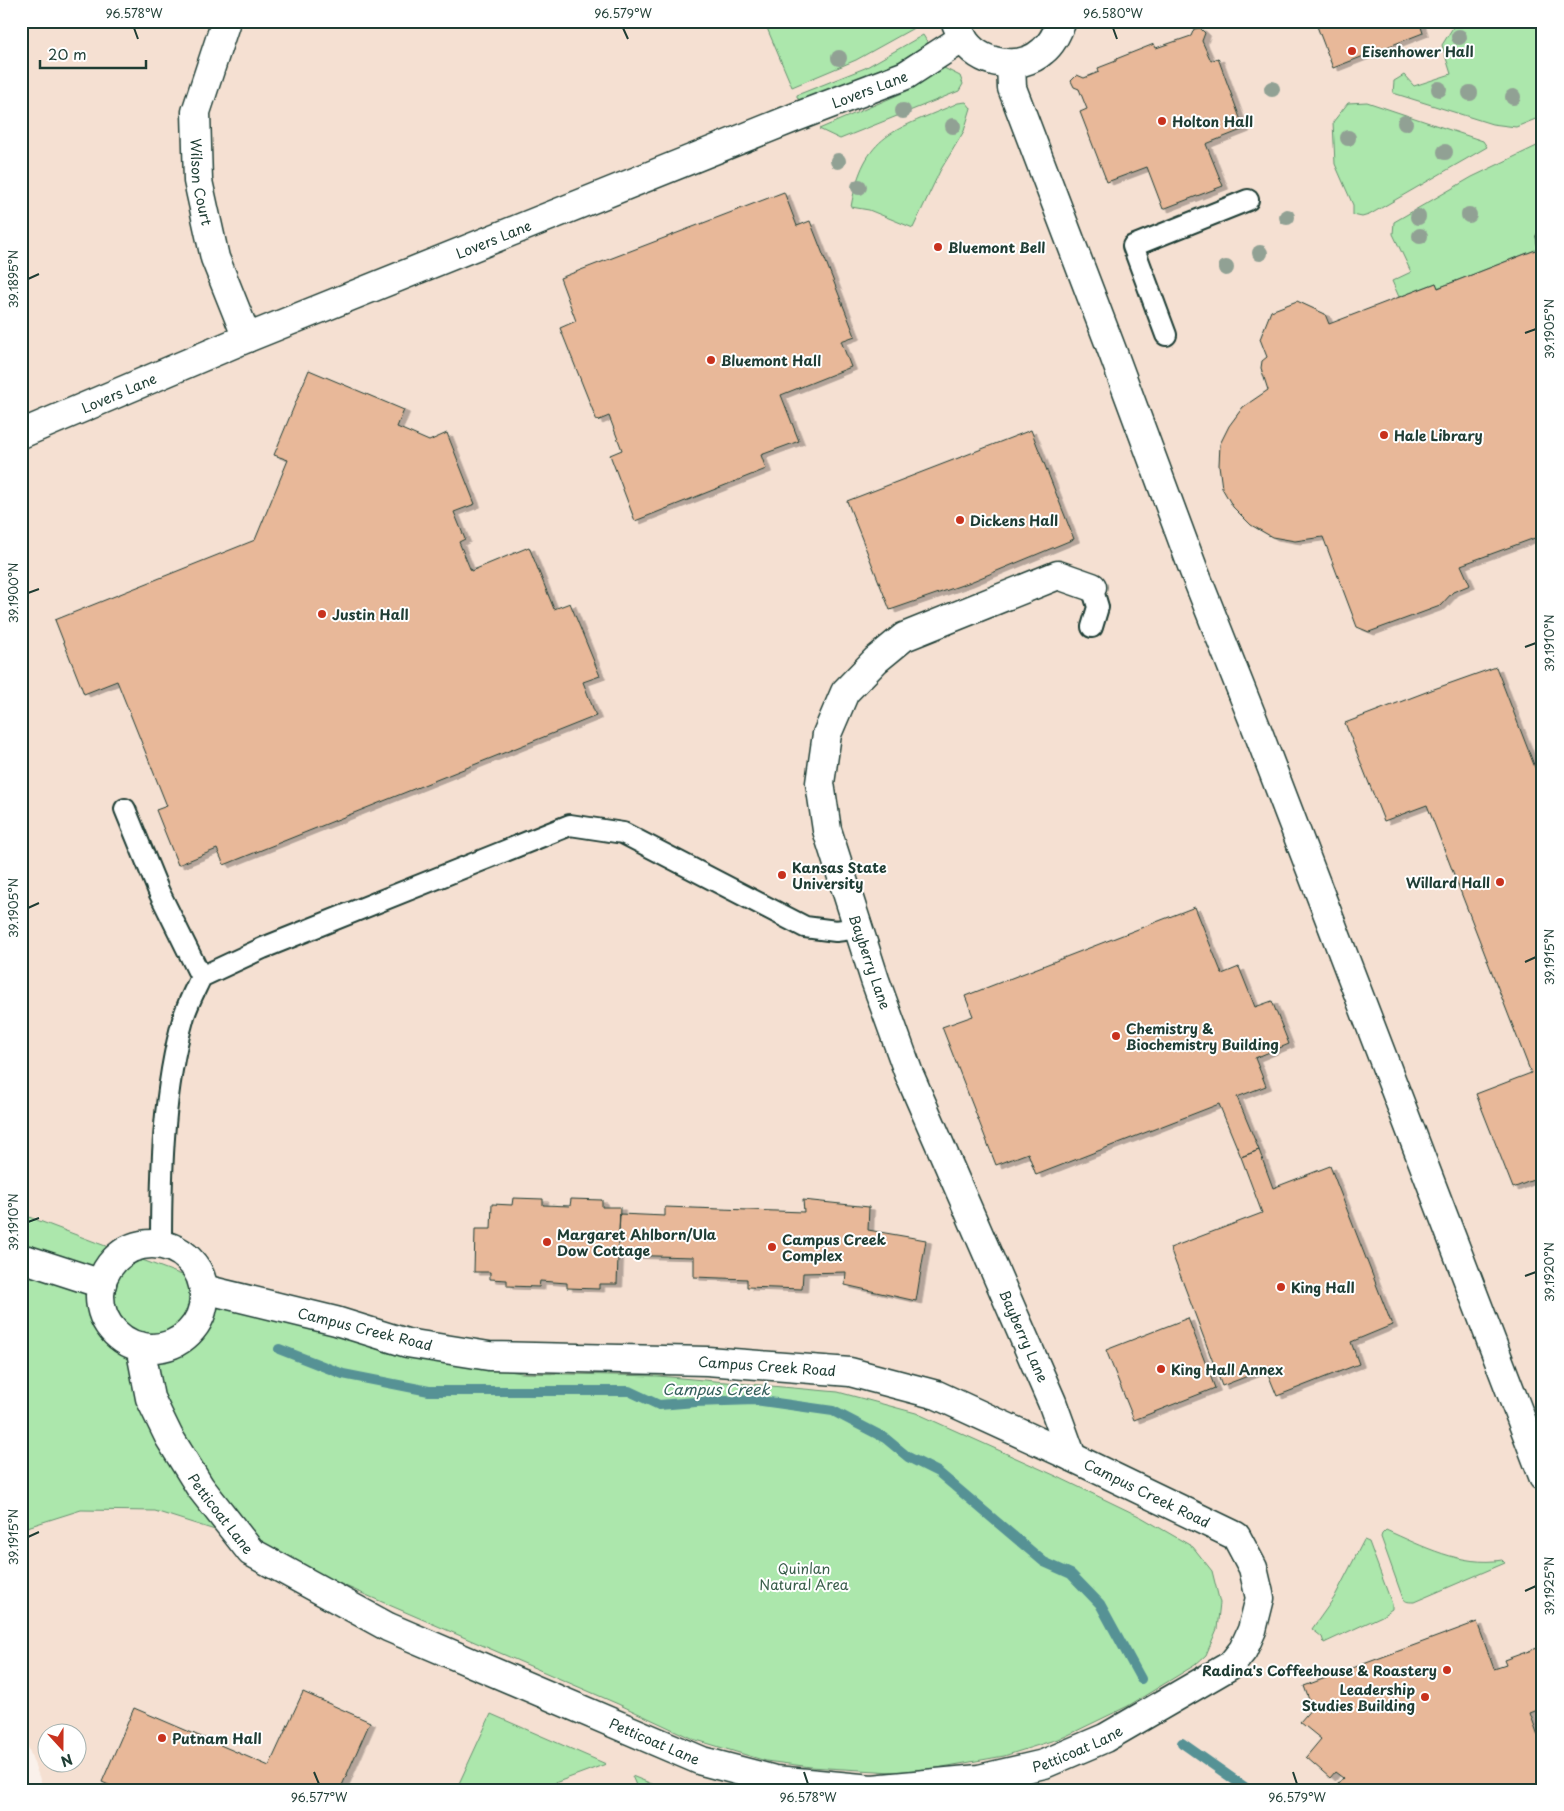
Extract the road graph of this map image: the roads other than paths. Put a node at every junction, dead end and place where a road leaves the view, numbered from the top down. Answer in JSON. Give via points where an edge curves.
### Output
{"nodes":[{"id":1,"x":1062,"y":21,"type":"edge"},
{"id":2,"x":229,"y":22,"type":"edge"},
{"id":3,"x":959,"y":30,"type":"edge"},
{"id":4,"x":1011,"y":64,"type":"junction"},
{"id":5,"x":1248,"y":200,"type":"dead end"},
{"id":6,"x":1166,"y":335,"type":"dead end"},
{"id":7,"x":247,"y":338,"type":"junction"},
{"id":8,"x":21,"y":434,"type":"edge"},
{"id":9,"x":1092,"y":587,"type":"joint"},
{"id":10,"x":1092,"y":627,"type":"dead end"},
{"id":11,"x":125,"y":808,"type":"dead end"},
{"id":12,"x":858,"y":928,"type":"junction"},
{"id":13,"x":201,"y":977,"type":"junction"},
{"id":14,"x":161,"y":1245,"type":"junction"},
{"id":15,"x":21,"y":1259,"type":"edge"},
{"id":16,"x":102,"y":1284,"type":"junction"},
{"id":17,"x":204,"y":1289,"type":"junction"},
{"id":18,"x":140,"y":1346,"type":"junction"},
{"id":19,"x":1072,"y":1457,"type":"junction"},
{"id":20,"x":1543,"y":1476,"type":"edge"},
{"id":21,"x":1260,"y":1598,"type":"joint"}],
"edges":[{"from":1,"to":4,"type":"street","via":[[1055,38],[1043,51],[1028,60]]},
{"from":2,"to":7,"type":"street","name":"Wilson Court","via":[[196,112],[198,181],[215,258]]},
{"from":3,"to":4,"type":"street","via":[[972,49],[983,57]]},
{"from":3,"to":7,"type":"street","name":"Lovers Lane","via":[[906,75],[786,120]]},
{"from":4,"to":20,"type":"street","via":[[1012,88],[1194,571]]},
{"from":5,"to":6,"type":"lane","via":[[1133,246]]},
{"from":7,"to":8,"type":"street","name":"Lovers Lane"},
{"from":9,"to":10,"type":"lane","via":[[1098,607]]},
{"from":9,"to":12,"type":"street","name":"Bayberry Lane","via":[[1058,575],[904,637],[844,692],[827,734],[820,783],[827,830]]},
{"from":11,"to":13,"type":"lane","via":[[159,892]]},
{"from":12,"to":13,"type":"lane","via":[[836,931],[805,927],[623,833],[570,825],[263,948]]},
{"from":12,"to":19,"type":"street","name":"Bayberry Lane","via":[[909,1074],[1052,1402]]},
{"from":13,"to":14,"type":"lane","via":[[185,1014],[170,1076],[161,1173]]},
{"from":14,"to":16,"type":"street","via":[[143,1244],[126,1251],[113,1262]]},
{"from":14,"to":17,"type":"street","via":[[178,1250],[190,1260],[200,1273]]},
{"from":15,"to":16,"type":"street"},
{"from":16,"to":18,"type":"street","via":[[103,1312],[111,1328],[124,1340]]},
{"from":17,"to":18,"type":"street","via":[[204,1306],[188,1333],[175,1343],[158,1348]]},
{"from":17,"to":19,"type":"street","name":"Campus Creek Road","via":[[336,1321],[407,1343],[489,1356],[707,1361],[850,1372],[937,1395]]},
{"from":18,"to":21,"type":"street","name":"Petticoat Lane","via":[[150,1398],[169,1437],[200,1487],[251,1552],[388,1627],[702,1761],[776,1780],[872,1789],[980,1779],[1044,1764],[1105,1738],[1230,1665],[1243,1650],[1252,1630]]},
{"from":19,"to":21,"type":"street","name":"Campus Creek Road","via":[[1236,1536],[1253,1568]]}]}
